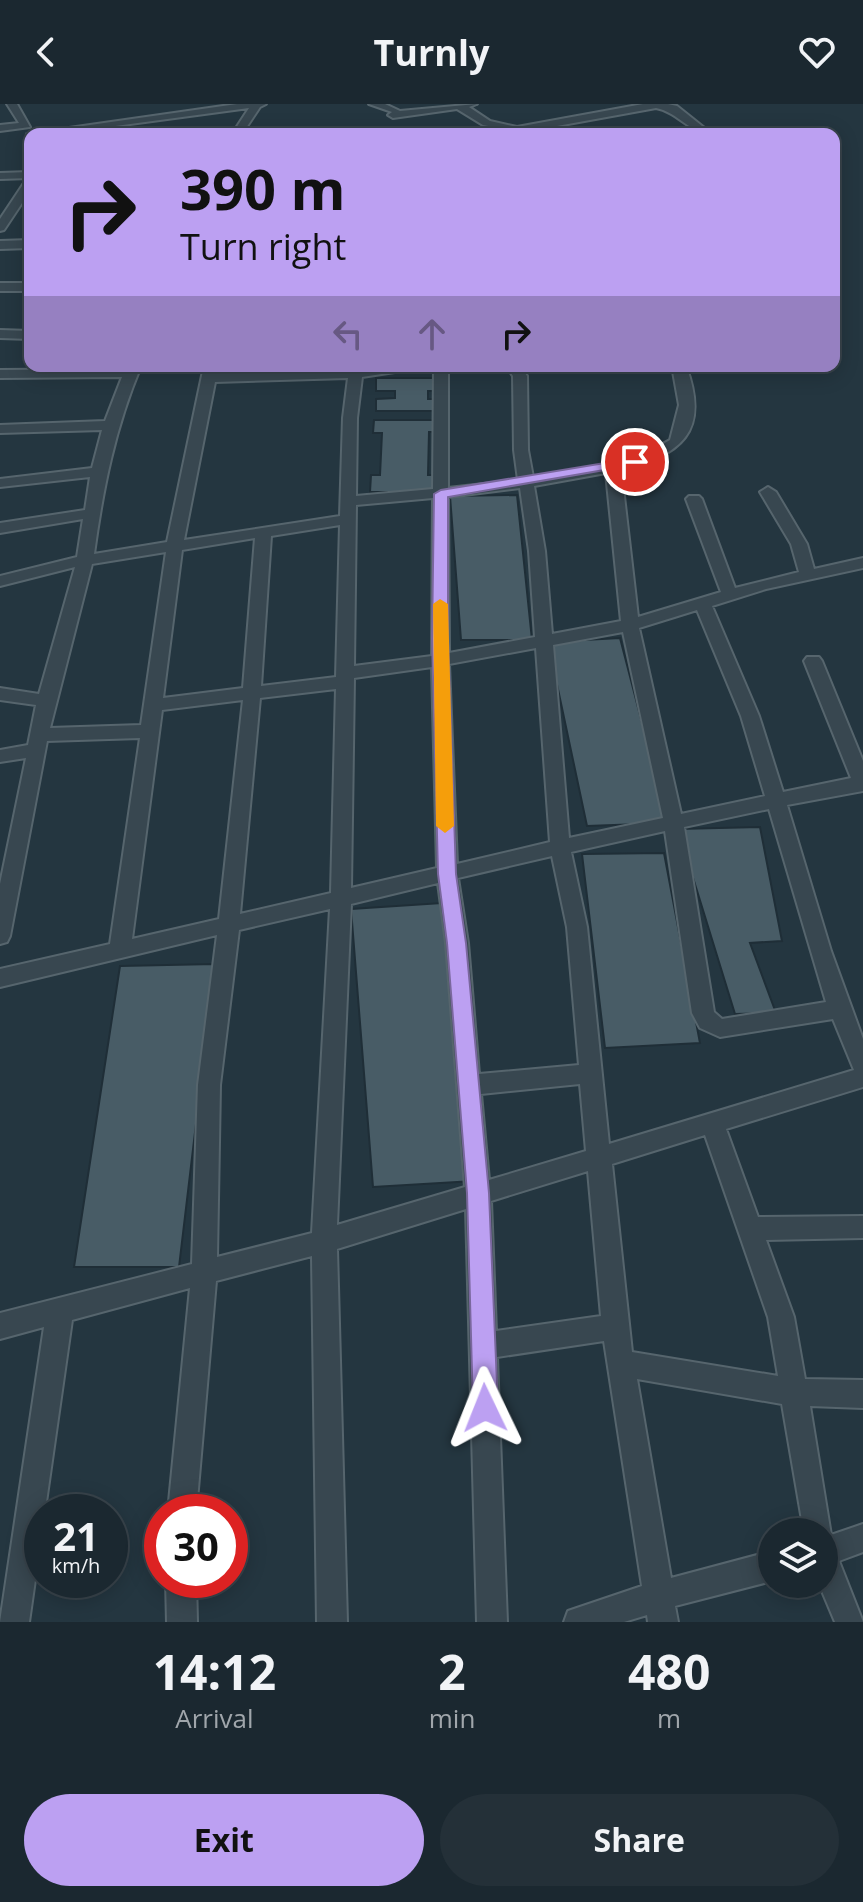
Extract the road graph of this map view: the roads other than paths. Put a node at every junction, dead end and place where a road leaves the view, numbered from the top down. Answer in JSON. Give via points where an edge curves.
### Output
{"nodes":[{"id":1,"x":12,"y":104,"type":"edge"},
{"id":2,"x":260,"y":104,"type":"edge"},
{"id":3,"x":374,"y":104,"type":"edge"},
{"id":4,"x":473,"y":104,"type":"edge"},
{"id":5,"x":659,"y":105,"type":"edge"},
{"id":6,"x":220,"y":106,"type":"edge"},
{"id":7,"x":459,"y":106,"type":"junction"},
{"id":8,"x":396,"y":110,"type":"edge"},
{"id":9,"x":0,"y":128,"type":"edge"},
{"id":10,"x":28,"y":128,"type":"edge"},
{"id":11,"x":53,"y":128,"type":"edge"},
{"id":12,"x":241,"y":128,"type":"edge"},
{"id":13,"x":384,"y":128,"type":"edge"},
{"id":14,"x":515,"y":128,"type":"edge"},
{"id":15,"x":527,"y":128,"type":"edge"},
{"id":16,"x":699,"y":128,"type":"edge"},
{"id":17,"x":24,"y":130,"type":"edge"},
{"id":18,"x":24,"y":175,"type":"edge"},
{"id":19,"x":0,"y":176,"type":"edge"},
{"id":20,"x":24,"y":191,"type":"edge"},
{"id":21,"x":5,"y":212,"type":"edge"},
{"id":22,"x":0,"y":228,"type":"edge"},
{"id":23,"x":24,"y":244,"type":"edge"},
{"id":24,"x":0,"y":245,"type":"edge"},
{"id":25,"x":0,"y":287,"type":"edge"},
{"id":26,"x":24,"y":287,"type":"edge"},
{"id":27,"x":0,"y":334,"type":"edge"},
{"id":28,"x":24,"y":335,"type":"edge"},
{"id":29,"x":66,"y":372,"type":"edge"},
{"id":30,"x":131,"y":372,"type":"edge"},
{"id":31,"x":210,"y":372,"type":"edge"},
{"id":32,"x":356,"y":372,"type":"edge"},
{"id":33,"x":441,"y":372,"type":"edge"},
{"id":34,"x":517,"y":372,"type":"edge"},
{"id":35,"x":682,"y":372,"type":"edge"},
{"id":36,"x":0,"y":374,"type":"edge"},
{"id":37,"x":111,"y":425,"type":"junction"},
{"id":38,"x":0,"y":429,"type":"edge"},
{"id":39,"x":613,"y":467,"type":"junction"},
{"id":40,"x":98,"y":472,"type":"junction"},
{"id":41,"x":526,"y":481,"type":"junction"},
{"id":42,"x":0,"y":483,"type":"edge"},
{"id":43,"x":768,"y":492,"type":"dead end"},
{"id":44,"x":441,"y":494,"type":"junction"},
{"id":45,"x":694,"y":499,"type":"dead end"},
{"id":46,"x":349,"y":510,"type":"junction"},
{"id":47,"x":92,"y":513,"type":"junction"},
{"id":48,"x":0,"y":528,"type":"edge"},
{"id":49,"x":263,"y":532,"type":"junction"},
{"id":50,"x":175,"y":544,"type":"junction"},
{"id":51,"x":85,"y":560,"type":"junction"},
{"id":52,"x":863,"y":563,"type":"edge"},
{"id":53,"x":808,"y":575,"type":"junction"},
{"id":54,"x":0,"y":581,"type":"edge"},
{"id":55,"x":730,"y":595,"type":"junction"},
{"id":56,"x":702,"y":603,"type":"junction"},
{"id":57,"x":630,"y":625,"type":"junction"},
{"id":58,"x":543,"y":641,"type":"junction"},
{"id":59,"x":441,"y":660,"type":"junction"},
{"id":60,"x":813,"y":661,"type":"dead end"},
{"id":61,"x":346,"y":677,"type":"junction"},
{"id":62,"x":252,"y":692,"type":"junction"},
{"id":63,"x":0,"y":694,"type":"edge"},
{"id":64,"x":46,"y":701,"type":"junction"},
{"id":65,"x":152,"y":705,"type":"junction"},
{"id":66,"x":149,"y":731,"type":"junction"},
{"id":67,"x":38,"y":743,"type":"junction"},
{"id":68,"x":0,"y":756,"type":"edge"},
{"id":69,"x":863,"y":783,"type":"edge"},
{"id":70,"x":775,"y":803,"type":"junction"},
{"id":71,"x":674,"y":825,"type":"junction"},
{"id":72,"x":560,"y":847,"type":"junction"},
{"id":73,"x":447,"y":874,"type":"junction"},
{"id":74,"x":341,"y":897,"type":"junction"},
{"id":75,"x":227,"y":925,"type":"junction"},
{"id":76,"x":0,"y":936,"type":"edge"},
{"id":77,"x":120,"y":950,"type":"junction"},
{"id":78,"x":0,"y":978,"type":"edge"},
{"id":79,"x":837,"y":1009,"type":"junction"},
{"id":80,"x":863,"y":1066,"type":"edge"},
{"id":81,"x":591,"y":1073,"type":"junction"},
{"id":82,"x":863,"y":1077,"type":"edge"},
{"id":83,"x":469,"y":1085,"type":"junction"},
{"id":84,"x":712,"y":1123,"type":"junction"},
{"id":85,"x":599,"y":1157,"type":"junction"},
{"id":86,"x":478,"y":1193,"type":"junction"},
{"id":87,"x":863,"y":1227,"type":"edge"},
{"id":88,"x":750,"y":1229,"type":"junction"},
{"id":89,"x":324,"y":1241,"type":"junction"},
{"id":90,"x":204,"y":1272,"type":"junction"},
{"id":91,"x":60,"y":1310,"type":"junction"},
{"id":92,"x":0,"y":1326,"type":"edge"},
{"id":93,"x":615,"y":1327,"type":"junction"},
{"id":94,"x":483,"y":1346,"type":"junction"},
{"id":95,"x":621,"y":1363,"type":"junction"},
{"id":96,"x":793,"y":1392,"type":"junction"},
{"id":97,"x":863,"y":1394,"type":"edge"},
{"id":98,"x":184,"y":1494,"type":"edge"},
{"id":99,"x":816,"y":1518,"type":"edge"},
{"id":100,"x":863,"y":1538,"type":"edge"},
{"id":101,"x":838,"y":1547,"type":"edge"},
{"id":102,"x":758,"y":1571,"type":"edge"},
{"id":103,"x":838,"y":1593,"type":"edge"},
{"id":104,"x":181,"y":1598,"type":"edge"},
{"id":105,"x":660,"y":1609,"type":"edge"},
{"id":106,"x":14,"y":1622,"type":"edge"},
{"id":107,"x":182,"y":1622,"type":"edge"},
{"id":108,"x":332,"y":1622,"type":"edge"},
{"id":109,"x":492,"y":1622,"type":"edge"},
{"id":110,"x":579,"y":1622,"type":"edge"},
{"id":111,"x":850,"y":1622,"type":"edge"}],
"edges":[{"from":1,"to":10,"type":"street"},
{"from":2,"to":6,"type":"street"},
{"from":2,"to":12,"type":"street"},
{"from":3,"to":8,"type":"street"},
{"from":4,"to":7,"type":"street"},
{"from":5,"to":15,"type":"street"},
{"from":5,"to":16,"type":"street","via":[[673,108]]},
{"from":6,"to":11,"type":"street"},
{"from":7,"to":8,"type":"street"},
{"from":7,"to":14,"type":"street","via":[[487,123]]},
{"from":8,"to":13,"type":"street"},
{"from":9,"to":17,"type":"street"},
{"from":18,"to":19,"type":"street"},
{"from":20,"to":21,"type":"street"},
{"from":21,"to":22,"type":"street"},
{"from":23,"to":24,"type":"street"},
{"from":25,"to":26,"type":"street"},
{"from":27,"to":28,"type":"street"},
{"from":29,"to":36,"type":"street"},
{"from":30,"to":37,"type":"street"},
{"from":31,"to":50,"type":"street"},
{"from":32,"to":46,"type":"street"},
{"from":33,"to":44,"type":"street"},
{"from":34,"to":41,"type":"street"},
{"from":35,"to":39,"type":"street","via":[[685,420],[675,444]]},
{"from":37,"to":38,"type":"street"},
{"from":37,"to":40,"type":"street"},
{"from":39,"to":41,"type":"street"},
{"from":39,"to":57,"type":"street"},
{"from":40,"to":42,"type":"street"},
{"from":40,"to":47,"type":"street"},
{"from":41,"to":44,"type":"street"},
{"from":41,"to":58,"type":"street"},
{"from":43,"to":53,"type":"street","via":[[799,544]]},
{"from":44,"to":46,"type":"street"},
{"from":44,"to":59,"type":"street"},
{"from":45,"to":55,"type":"street"},
{"from":46,"to":49,"type":"street"},
{"from":46,"to":61,"type":"street"},
{"from":47,"to":48,"type":"street"},
{"from":47,"to":51,"type":"street"},
{"from":49,"to":50,"type":"street"},
{"from":49,"to":62,"type":"street"},
{"from":50,"to":51,"type":"street"},
{"from":50,"to":65,"type":"street"},
{"from":51,"to":54,"type":"street"},
{"from":51,"to":64,"type":"street"},
{"from":52,"to":53,"type":"street"},
{"from":53,"to":55,"type":"street"},
{"from":55,"to":56,"type":"street"},
{"from":56,"to":57,"type":"street"},
{"from":56,"to":70,"type":"street","via":[[731,660]]},
{"from":57,"to":58,"type":"street"},
{"from":57,"to":71,"type":"street"},
{"from":58,"to":59,"type":"street"},
{"from":58,"to":72,"type":"street"},
{"from":59,"to":61,"type":"street"},
{"from":59,"to":73,"type":"street"},
{"from":60,"to":69,"type":"street"},
{"from":61,"to":62,"type":"street"},
{"from":61,"to":74,"type":"street"},
{"from":62,"to":65,"type":"street"},
{"from":62,"to":75,"type":"street"},
{"from":63,"to":64,"type":"street"},
{"from":64,"to":67,"type":"street"},
{"from":65,"to":66,"type":"street"},
{"from":66,"to":67,"type":"street"},
{"from":66,"to":77,"type":"street"},
{"from":67,"to":68,"type":"street"},
{"from":67,"to":76,"type":"street"},
{"from":69,"to":70,"type":"street"},
{"from":70,"to":71,"type":"street"},
{"from":70,"to":79,"type":"street"},
{"from":71,"to":72,"type":"street"},
{"from":71,"to":79,"type":"street","via":[[708,1022],[720,1028]]},
{"from":72,"to":73,"type":"street"},
{"from":72,"to":81,"type":"street","via":[[577,927]]},
{"from":73,"to":74,"type":"street"},
{"from":73,"to":83,"type":"street"},
{"from":74,"to":75,"type":"street"},
{"from":74,"to":89,"type":"street"},
{"from":75,"to":77,"type":"street"},
{"from":75,"to":90,"type":"street","via":[[209,1085]]},
{"from":77,"to":78,"type":"street"},
{"from":79,"to":80,"type":"street"},
{"from":81,"to":83,"type":"street"},
{"from":81,"to":85,"type":"street"},
{"from":82,"to":84,"type":"street"},
{"from":83,"to":86,"type":"street"},
{"from":84,"to":85,"type":"street"},
{"from":84,"to":88,"type":"street"},
{"from":85,"to":86,"type":"street"},
{"from":85,"to":93,"type":"street"},
{"from":86,"to":89,"type":"street"},
{"from":86,"to":94,"type":"street"},
{"from":87,"to":88,"type":"street"},
{"from":88,"to":96,"type":"street","via":[[781,1317]]},
{"from":89,"to":90,"type":"street"},
{"from":89,"to":108,"type":"street"},
{"from":90,"to":91,"type":"street"},
{"from":90,"to":98,"type":"street"},
{"from":91,"to":92,"type":"street"},
{"from":91,"to":106,"type":"street"},
{"from":93,"to":94,"type":"street"},
{"from":93,"to":95,"type":"street"},
{"from":94,"to":109,"type":"street"},
{"from":95,"to":96,"type":"street"},
{"from":95,"to":105,"type":"street"},
{"from":96,"to":97,"type":"street"},
{"from":96,"to":99,"type":"street"},
{"from":100,"to":101,"type":"street"},
{"from":102,"to":105,"type":"street"},
{"from":103,"to":111,"type":"street"},
{"from":104,"to":107,"type":"street"},
{"from":105,"to":110,"type":"street"}]}
